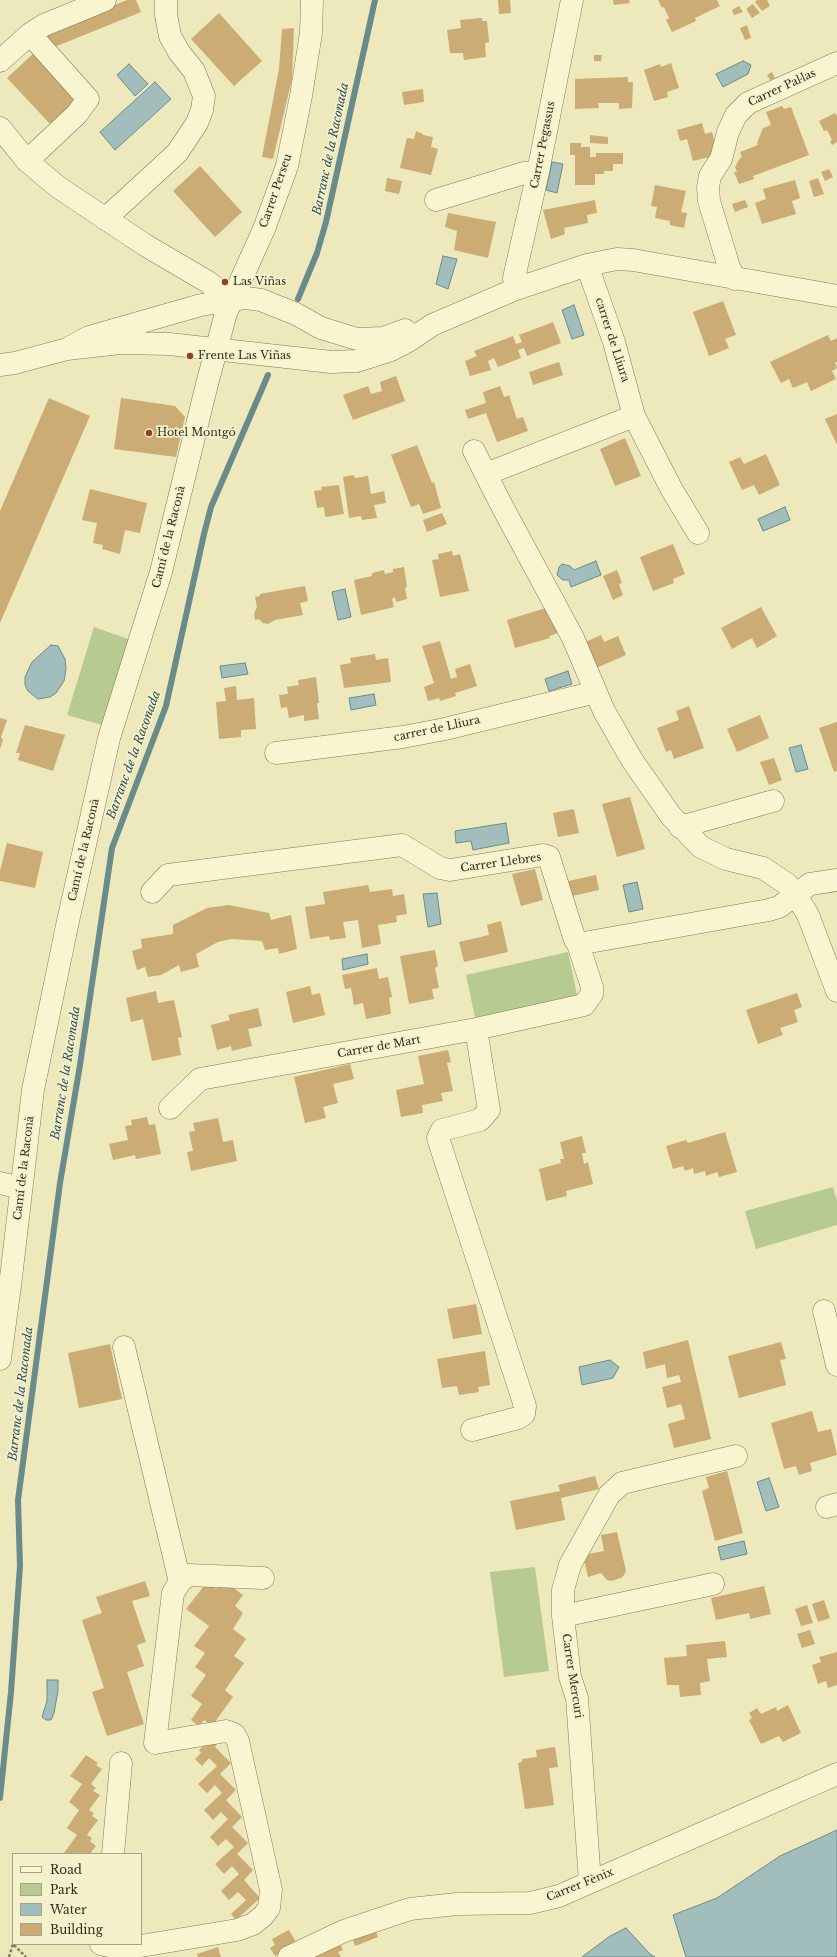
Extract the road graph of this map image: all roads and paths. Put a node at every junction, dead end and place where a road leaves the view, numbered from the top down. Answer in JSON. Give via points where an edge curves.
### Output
{"nodes":[{"id":1,"x":105,"y":0,"type":"edge"},
{"id":2,"x":166,"y":0,"type":"edge"},
{"id":3,"x":312,"y":0,"type":"edge"},
{"id":4,"x":572,"y":0,"type":"edge"},
{"id":5,"x":30,"y":34,"type":"junction"},
{"id":6,"x":0,"y":61,"type":"edge"},
{"id":7,"x":837,"y":63,"type":"edge"},
{"id":8,"x":0,"y":128,"type":"edge"},
{"id":9,"x":26,"y":161,"type":"junction"},
{"id":10,"x":538,"y":172,"type":"junction"},
{"id":11,"x":436,"y":200,"type":"dead end"},
{"id":12,"x":105,"y":219,"type":"junction"},
{"id":13,"x":587,"y":265,"type":"junction"},
{"id":14,"x":735,"y":278,"type":"junction"},
{"id":15,"x":516,"y":289,"type":"junction"},
{"id":16,"x":837,"y":296,"type":"edge"},
{"id":17,"x":231,"y":300,"type":"junction"},
{"id":18,"x":432,"y":326,"type":"junction"},
{"id":19,"x":67,"y":349,"type":"junction"},
{"id":20,"x":216,"y":351,"type":"junction"},
{"id":21,"x":0,"y":364,"type":"edge"},
{"id":22,"x":634,"y":416,"type":"junction"},
{"id":23,"x":474,"y":451,"type":"dead end"},
{"id":24,"x":486,"y":474,"type":"junction"},
{"id":25,"x":698,"y":533,"type":"dead end"},
{"id":26,"x":596,"y":692,"type":"junction"},
{"id":27,"x":276,"y":753,"type":"dead end"},
{"id":28,"x":773,"y":801,"type":"dead end"},
{"id":29,"x":680,"y":827,"type":"junction"},
{"id":30,"x":837,"y":880,"type":"edge"},
{"id":31,"x":152,"y":892,"type":"dead end"},
{"id":32,"x":796,"y":895,"type":"junction"},
{"id":33,"x":578,"y":944,"type":"junction"},
{"id":34,"x":837,"y":991,"type":"edge"},
{"id":35,"x":476,"y":1029,"type":"junction"},
{"id":36,"x":170,"y":1108,"type":"dead end"},
{"id":37,"x":0,"y":1183,"type":"edge"},
{"id":38,"x":21,"y":1188,"type":"junction"},
{"id":39,"x":824,"y":1311,"type":"dead end"},
{"id":40,"x":124,"y":1348,"type":"dead end"},
{"id":41,"x":0,"y":1359,"type":"edge"},
{"id":42,"x":837,"y":1366,"type":"edge"},
{"id":43,"x":472,"y":1430,"type":"dead end"},
{"id":44,"x":736,"y":1456,"type":"dead end"},
{"id":45,"x":263,"y":1578,"type":"dead end"},
{"id":46,"x":180,"y":1582,"type":"junction"},
{"id":47,"x":713,"y":1584,"type":"dead end"},
{"id":48,"x":563,"y":1616,"type":"junction"},
{"id":49,"x":121,"y":1762,"type":"dead end"},
{"id":50,"x":837,"y":1774,"type":"edge"},
{"id":51,"x":113,"y":1853,"type":"edge"},
{"id":52,"x":590,"y":1882,"type":"junction"},
{"id":53,"x":13,"y":1945,"type":"edge"},
{"id":54,"x":14,"y":1945,"type":"edge"},
{"id":55,"x":102,"y":1945,"type":"edge"},
{"id":56,"x":106,"y":1945,"type":"edge"},
{"id":57,"x":8,"y":1957,"type":"edge"},
{"id":58,"x":26,"y":1957,"type":"edge"},
{"id":59,"x":96,"y":1957,"type":"edge"},
{"id":60,"x":289,"y":1957,"type":"edge"}],
"edges":[{"from":1,"to":5,"type":"street"},
{"from":2,"to":12,"type":"street","via":[[170,36],[194,71],[204,96],[202,110],[197,123],[177,154]]},
{"from":3,"to":17,"type":"street","name":"Carrer Perseu","via":[[307,57],[287,166],[264,229]]},
{"from":4,"to":10,"type":"street","name":"Carrer Pegassus"},
{"from":5,"to":6,"type":"street"},
{"from":5,"to":9,"type":"street","via":[[88,99],[77,114]]},
{"from":7,"to":14,"type":"street","name":"Carrer Pal·las","via":[[748,103],[736,115],[728,132],[721,159],[710,176],[708,187],[729,267]]},
{"from":8,"to":9,"type":"street"},
{"from":9,"to":12,"type":"street","via":[[58,187]]},
{"from":10,"to":11,"type":"street","via":[[524,173]]},
{"from":10,"to":15,"type":"street","name":"Carrer Pegassus","via":[[514,278]]},
{"from":12,"to":17,"type":"street","via":[[208,282]]},
{"from":13,"to":14,"type":"street","via":[[606,260],[633,260]]},
{"from":13,"to":15,"type":"street"},
{"from":13,"to":22,"type":"street","name":"carrer de Lliura","via":[[614,342]]},
{"from":14,"to":16,"type":"street"},
{"from":15,"to":18,"type":"street"},
{"from":17,"to":18,"type":"street","via":[[261,300],[296,314],[321,328],[357,339],[383,338],[405,330]]},
{"from":17,"to":19,"type":"street","via":[[201,305],[89,337]]},
{"from":17,"to":20,"type":"street","name":"Carrer Perseu"},
{"from":18,"to":20,"type":"street","via":[[391,350],[357,361],[331,362]]},
{"from":19,"to":20,"type":"street","via":[[120,343],[169,344]]},
{"from":19,"to":21,"type":"street"},
{"from":20,"to":38,"type":"street","name":"Camí de la Raconà","via":[[161,572],[107,746],[38,1063]]},
{"from":22,"to":24,"type":"street"},
{"from":22,"to":25,"type":"street","name":"carrer de Lliura","via":[[672,490]]},
{"from":23,"to":24,"type":"street"},
{"from":24,"to":26,"type":"street","via":[[573,638]]},
{"from":26,"to":27,"type":"street","name":"carrer de Lliura","via":[[403,737]]},
{"from":26,"to":29,"type":"street","via":[[632,760]]},
{"from":28,"to":29,"type":"street"},
{"from":29,"to":32,"type":"street","via":[[701,847],[726,859],[763,868],[787,884]]},
{"from":30,"to":32,"type":"street","via":[[810,884]]},
{"from":31,"to":33,"type":"street","name":"Carrer Llebres","via":[[168,875],[402,845],[440,868],[450,870],[543,855],[549,857],[574,940]]},
{"from":32,"to":33,"type":"street","via":[[779,907],[768,910]]},
{"from":32,"to":34,"type":"street","via":[[808,915]]},
{"from":33,"to":35,"type":"street","name":"Carrer de Mart","via":[[592,987],[592,994],[584,1004]]},
{"from":35,"to":36,"type":"street","name":"Carrer de Mart","via":[[200,1079]]},
{"from":35,"to":43,"type":"street","via":[[489,1110],[480,1120],[442,1130],[438,1138],[525,1406],[524,1414],[518,1418]]},
{"from":37,"to":38,"type":"street"},
{"from":38,"to":41,"type":"street","name":"Camí de la Raconà"},
{"from":39,"to":42,"type":"street"},
{"from":40,"to":46,"type":"street"},
{"from":44,"to":48,"type":"street","name":"Carrer Mercuri","via":[[629,1480],[614,1489],[570,1566],[563,1590]]},
{"from":45,"to":46,"type":"street","via":[[188,1575]]},
{"from":46,"to":56,"type":"street","via":[[172,1593],[155,1743],[226,1731],[234,1734],[240,1749],[271,1899],[263,1916],[253,1924],[237,1930],[122,1949]]},
{"from":47,"to":48,"type":"street"},
{"from":48,"to":52,"type":"street","name":"Carrer Mercuri","via":[[570,1677],[577,1698]]},
{"from":49,"to":51,"type":"street"},
{"from":50,"to":52,"type":"street","name":"Carrer Fènix"},
{"from":52,"to":60,"type":"street","name":"Carrer Fènix","via":[[559,1896],[530,1903],[457,1904],[405,1911],[344,1931]]},
{"from":53,"to":57,"type":"path"},
{"from":54,"to":58,"type":"path"},
{"from":55,"to":59,"type":"street"}]}
